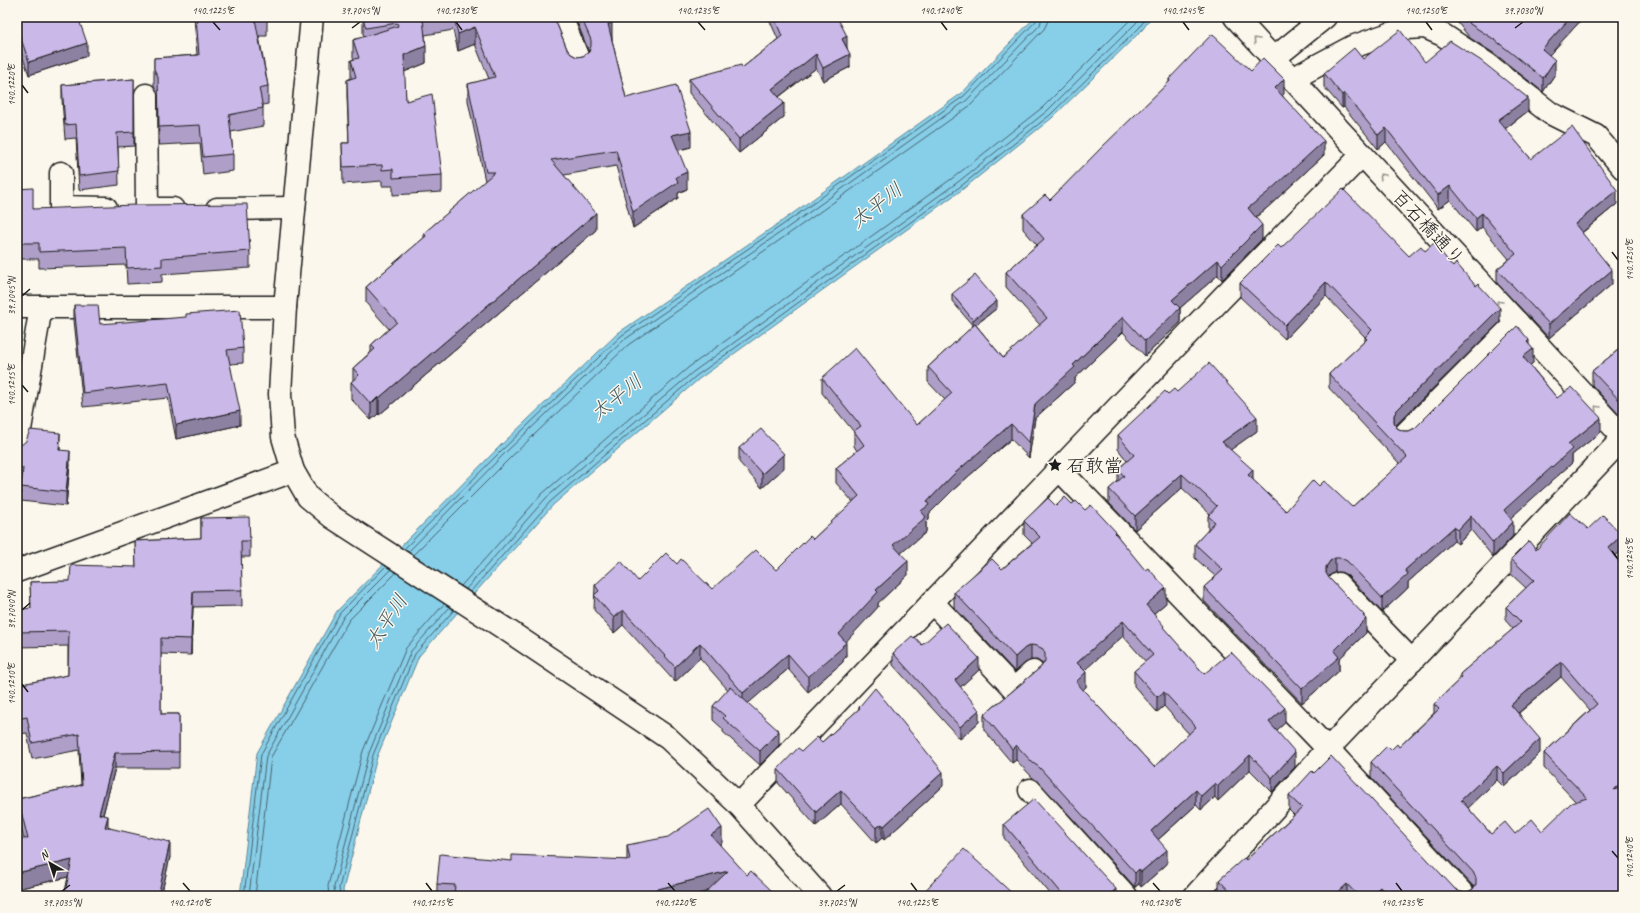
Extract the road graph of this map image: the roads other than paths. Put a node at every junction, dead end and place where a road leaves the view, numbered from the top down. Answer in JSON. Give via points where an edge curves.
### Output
{"nodes":[{"id":1,"x":312,"y":17,"type":"edge"},
{"id":2,"x":561,"y":17,"type":"edge"},
{"id":3,"x":1235,"y":17,"type":"edge"},
{"id":4,"x":1325,"y":17,"type":"edge"},
{"id":5,"x":1273,"y":59,"type":"junction"},
{"id":6,"x":579,"y":60,"type":"edge"},
{"id":7,"x":1292,"y":79,"type":"junction"},
{"id":8,"x":146,"y":95,"type":"dead end"},
{"id":9,"x":1362,"y":155,"type":"junction"},
{"id":10,"x":1623,"y":168,"type":"edge"},
{"id":11,"x":61,"y":173,"type":"dead end"},
{"id":12,"x":294,"y":208,"type":"junction"},
{"id":13,"x":147,"y":209,"type":"junction"},
{"id":14,"x":17,"y":307,"type":"edge"},
{"id":15,"x":41,"y":307,"type":"junction"},
{"id":16,"x":285,"y":307,"type":"junction"},
{"id":17,"x":1517,"y":322,"type":"junction"},
{"id":18,"x":1406,"y":433,"type":"edge"},
{"id":19,"x":1623,"y":438,"type":"edge"},
{"id":20,"x":17,"y":448,"type":"edge"},
{"id":21,"x":1059,"y":469,"type":"junction"},
{"id":22,"x":293,"y":471,"type":"junction"},
{"id":23,"x":17,"y":571,"type":"edge"},
{"id":24,"x":1338,"y":584,"type":"dead end"},
{"id":25,"x":932,"y":602,"type":"junction"},
{"id":26,"x":1412,"y":661,"type":"junction"},
{"id":27,"x":1033,"y":672,"type":"edge"},
{"id":28,"x":1328,"y":749,"type":"junction"},
{"id":29,"x":1030,"y":790,"type":"dead end"},
{"id":30,"x":739,"y":805,"type":"junction"},
{"id":31,"x":820,"y":896,"type":"edge"},
{"id":32,"x":1126,"y":896,"type":"edge"},
{"id":33,"x":1195,"y":896,"type":"edge"},
{"id":34,"x":1464,"y":896,"type":"edge"}],
"edges":[{"from":1,"to":12,"type":"street"},
{"from":2,"to":6,"type":"street"},
{"from":5,"to":3,"type":"street","name":"百石橋通り","one_way":true},
{"from":4,"to":5,"type":"street"},
{"from":5,"to":7,"type":"street","name":"百石橋通り"},
{"from":7,"to":9,"type":"street","name":"百石橋通り"},
{"from":7,"to":10,"type":"street","via":[[1352,47],[1407,28],[1425,27],[1443,34],[1487,64],[1550,113],[1596,136]]},
{"from":8,"to":13,"type":"street"},
{"from":17,"to":9,"type":"street","name":"百石橋通り","one_way":true},
{"from":9,"to":21,"type":"street"},
{"from":11,"to":13,"type":"street","via":[[61,207]]},
{"from":12,"to":13,"type":"street"},
{"from":12,"to":16,"type":"street"},
{"from":14,"to":15,"type":"street"},
{"from":15,"to":16,"type":"street"},
{"from":15,"to":20,"type":"street"},
{"from":16,"to":22,"type":"street","via":[[280,394],[283,437]]},
{"from":17,"to":18,"type":"street"},
{"from":19,"to":17,"type":"street","name":"百石橋通り","one_way":true},
{"from":19,"to":26,"type":"street"},
{"from":21,"to":25,"type":"street"},
{"from":21,"to":28,"type":"street"},
{"from":22,"to":23,"type":"street"},
{"from":22,"to":30,"type":"street","via":[[308,497],[332,517],[668,738]]},
{"from":24,"to":26,"type":"street"},
{"from":25,"to":27,"type":"street","via":[[1014,689]]},
{"from":25,"to":30,"type":"street"},
{"from":26,"to":28,"type":"street"},
{"from":28,"to":33,"type":"street"},
{"from":28,"to":34,"type":"street"},
{"from":29,"to":32,"type":"street"},
{"from":30,"to":31,"type":"street"}]}
